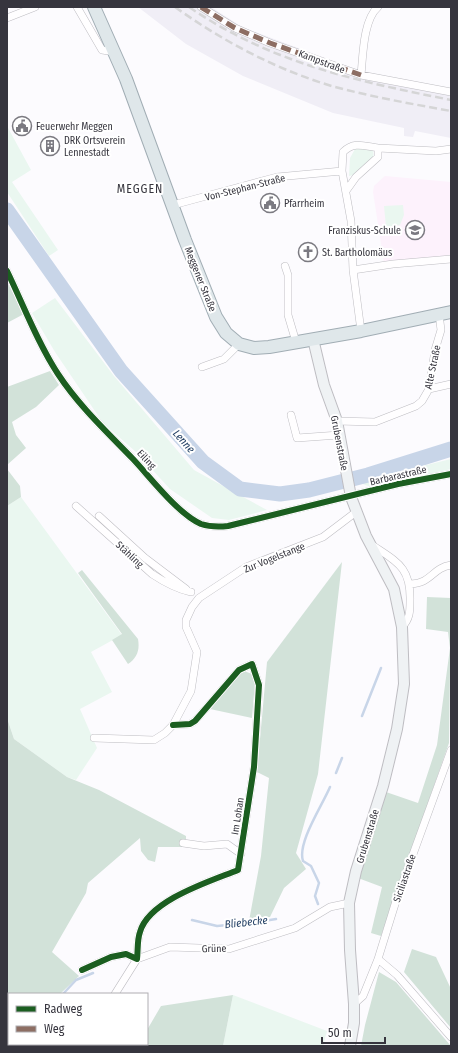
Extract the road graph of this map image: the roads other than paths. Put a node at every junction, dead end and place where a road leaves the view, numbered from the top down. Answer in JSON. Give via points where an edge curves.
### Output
{"nodes":[{"id":1,"x":35,"y":7,"type":"edge"},
{"id":2,"x":77,"y":7,"type":"edge"},
{"id":3,"x":94,"y":7,"type":"edge"},
{"id":4,"x":201,"y":7,"type":"edge"},
{"id":5,"x":378,"y":7,"type":"edge"},
{"id":6,"x":7,"y":18,"type":"edge"},
{"id":7,"x":114,"y":52,"type":"junction"},
{"id":8,"x":361,"y":75,"type":"junction"},
{"id":9,"x":451,"y":92,"type":"edge"},
{"id":10,"x":378,"y":148,"type":"junction"},
{"id":11,"x":451,"y":148,"type":"edge"},
{"id":12,"x":342,"y":171,"type":"junction"},
{"id":13,"x":346,"y":191,"type":"junction"},
{"id":14,"x":173,"y":205,"type":"junction"},
{"id":15,"x":451,"y":259,"type":"edge"},
{"id":16,"x":284,"y":266,"type":"dead end"},
{"id":17,"x":7,"y":270,"type":"edge"},
{"id":18,"x":353,"y":270,"type":"junction"},
{"id":19,"x":445,"y":313,"type":"edge"},
{"id":20,"x":361,"y":331,"type":"junction"},
{"id":21,"x":314,"y":339,"type":"junction"},
{"id":22,"x":296,"y":342,"type":"junction"},
{"id":23,"x":239,"y":344,"type":"junction"},
{"id":24,"x":202,"y":367,"type":"dead end"},
{"id":25,"x":451,"y":384,"type":"edge"},
{"id":26,"x":429,"y":389,"type":"junction"},
{"id":27,"x":291,"y":415,"type":"dead end"},
{"id":28,"x":337,"y":421,"type":"junction"},
{"id":29,"x":339,"y":435,"type":"junction"},
{"id":30,"x":451,"y":474,"type":"edge"},
{"id":31,"x":350,"y":495,"type":"junction"},
{"id":32,"x":76,"y":506,"type":"dead end"},
{"id":33,"x":356,"y":512,"type":"junction"},
{"id":34,"x":99,"y":516,"type":"dead end"},
{"id":35,"x":371,"y":544,"type":"junction"},
{"id":36,"x":451,"y":565,"type":"edge"},
{"id":37,"x":411,"y":584,"type":"junction"},
{"id":38,"x":191,"y":592,"type":"junction"},
{"id":39,"x":199,"y":598,"type":"junction"},
{"id":40,"x":402,"y":627,"type":"junction"},
{"id":41,"x":173,"y":725,"type":"junction"},
{"id":42,"x":94,"y":738,"type":"dead end"},
{"id":43,"x":451,"y":750,"type":"edge"},
{"id":44,"x":184,"y":843,"type":"dead end"},
{"id":45,"x":241,"y":854,"type":"junction"},
{"id":46,"x":349,"y":902,"type":"junction"},
{"id":47,"x":137,"y":959,"type":"junction"},
{"id":48,"x":378,"y":959,"type":"junction"},
{"id":49,"x":82,"y":970,"type":"dead end"},
{"id":50,"x":116,"y":993,"type":"edge"},
{"id":51,"x":354,"y":1004,"type":"junction"},
{"id":52,"x":451,"y":1037,"type":"edge"},
{"id":53,"x":350,"y":1046,"type":"edge"}],
"edges":[{"from":1,"to":6,"type":"street"},
{"from":2,"to":7,"type":"street","via":[[102,50]]},
{"from":3,"to":7,"type":"main road","name":"Meggener Straße"},
{"from":4,"to":8,"type":"street","name":"Kampstraße","via":[[235,28],[263,40]]},
{"from":5,"to":8,"type":"street","via":[[373,11],[368,23]]},
{"from":7,"to":14,"type":"main road","name":"Meggener Straße"},
{"from":8,"to":9,"type":"street","name":"Kampstraße"},
{"from":10,"to":11,"type":"street","via":[[436,151]]},
{"from":10,"to":12,"type":"street","via":[[356,144],[349,146],[343,152]]},
{"from":10,"to":13,"type":"street","via":[[378,157],[356,177]]},
{"from":12,"to":13,"type":"street"},
{"from":12,"to":14,"type":"street","name":"Von-Stephan-Straße","via":[[277,177]]},
{"from":13,"to":18,"type":"street","via":[[352,226]]},
{"from":14,"to":23,"type":"main road","name":"Meggener Straße","via":[[216,317],[226,333]]},
{"from":15,"to":18,"type":"street"},
{"from":16,"to":22,"type":"street","via":[[288,275],[288,315]]},
{"from":17,"to":31,"type":"street","name":"Eiling","via":[[50,359],[69,390],[166,495],[192,518],[209,526],[228,526]]},
{"from":18,"to":20,"type":"street"},
{"from":19,"to":20,"type":"main road"},
{"from":19,"to":26,"type":"street","name":"Alte Straße","via":[[435,350]]},
{"from":20,"to":21,"type":"main road"},
{"from":21,"to":22,"type":"main road"},
{"from":21,"to":28,"type":"main road","name":"Grubenstraße","via":[[324,385]]},
{"from":22,"to":23,"type":"main road","via":[[254,348]]},
{"from":23,"to":24,"type":"street","via":[[224,359]]},
{"from":25,"to":26,"type":"street"},
{"from":26,"to":28,"type":"street","name":"Alte Straße","via":[[416,406],[390,417],[375,422]]},
{"from":27,"to":29,"type":"street","via":[[297,438]]},
{"from":28,"to":29,"type":"main road","name":"Grubenstraße"},
{"from":29,"to":31,"type":"main road","name":"Grubenstraße"},
{"from":30,"to":31,"type":"street","name":"Barbarastraße"},
{"from":31,"to":33,"type":"main road","name":"Grubenstraße"},
{"from":32,"to":38,"type":"street","name":"Stähling","via":[[152,574],[165,583]]},
{"from":33,"to":35,"type":"main road","name":"Grubenstraße"},
{"from":33,"to":39,"type":"street","name":"Zur Vogelstange","via":[[323,537],[246,567]]},
{"from":34,"to":38,"type":"street","name":"Stähling","via":[[145,558]]},
{"from":35,"to":37,"type":"street","name":"Grubenstraße","via":[[400,566]]},
{"from":35,"to":40,"type":"main road","name":"Grubenstraße","via":[[394,589]]},
{"from":36,"to":37,"type":"street","via":[[439,569],[425,582]]},
{"from":37,"to":40,"type":"street","name":"Grubenstraße","via":[[410,613]]},
{"from":38,"to":39,"type":"street","name":"Stähling"},
{"from":39,"to":41,"type":"street","name":"Zur Vogelstange","via":[[187,614],[186,620],[197,652],[191,691]]},
{"from":40,"to":46,"type":"main road","name":"Grubenstraße","via":[[404,684],[397,730]]},
{"from":41,"to":42,"type":"street","name":"Zur Vogelstange","via":[[154,740]]},
{"from":41,"to":45,"type":"street","name":"Im Lohan","via":[[190,724],[195,721],[242,666],[252,664],[259,685],[254,767]]},
{"from":43,"to":48,"type":"street","name":"Siciliastraße","via":[[396,901]]},
{"from":44,"to":45,"type":"street","name":"Im Lohan","via":[[204,846],[226,844]]},
{"from":45,"to":47,"type":"street","name":"Im Lohan","via":[[238,870],[175,896],[149,916],[140,931]]},
{"from":46,"to":47,"type":"street","name":"Grüne","via":[[330,907],[295,928],[229,949],[170,947]]},
{"from":46,"to":51,"type":"main road","name":"Grubenstraße"},
{"from":47,"to":49,"type":"street","via":[[126,954],[111,957]]},
{"from":47,"to":50,"type":"street"},
{"from":48,"to":51,"type":"street","name":"Siciliastraße","via":[[363,996]]},
{"from":48,"to":52,"type":"street","via":[[397,975]]},
{"from":51,"to":53,"type":"main road","name":"Grubenstraße"}]}
